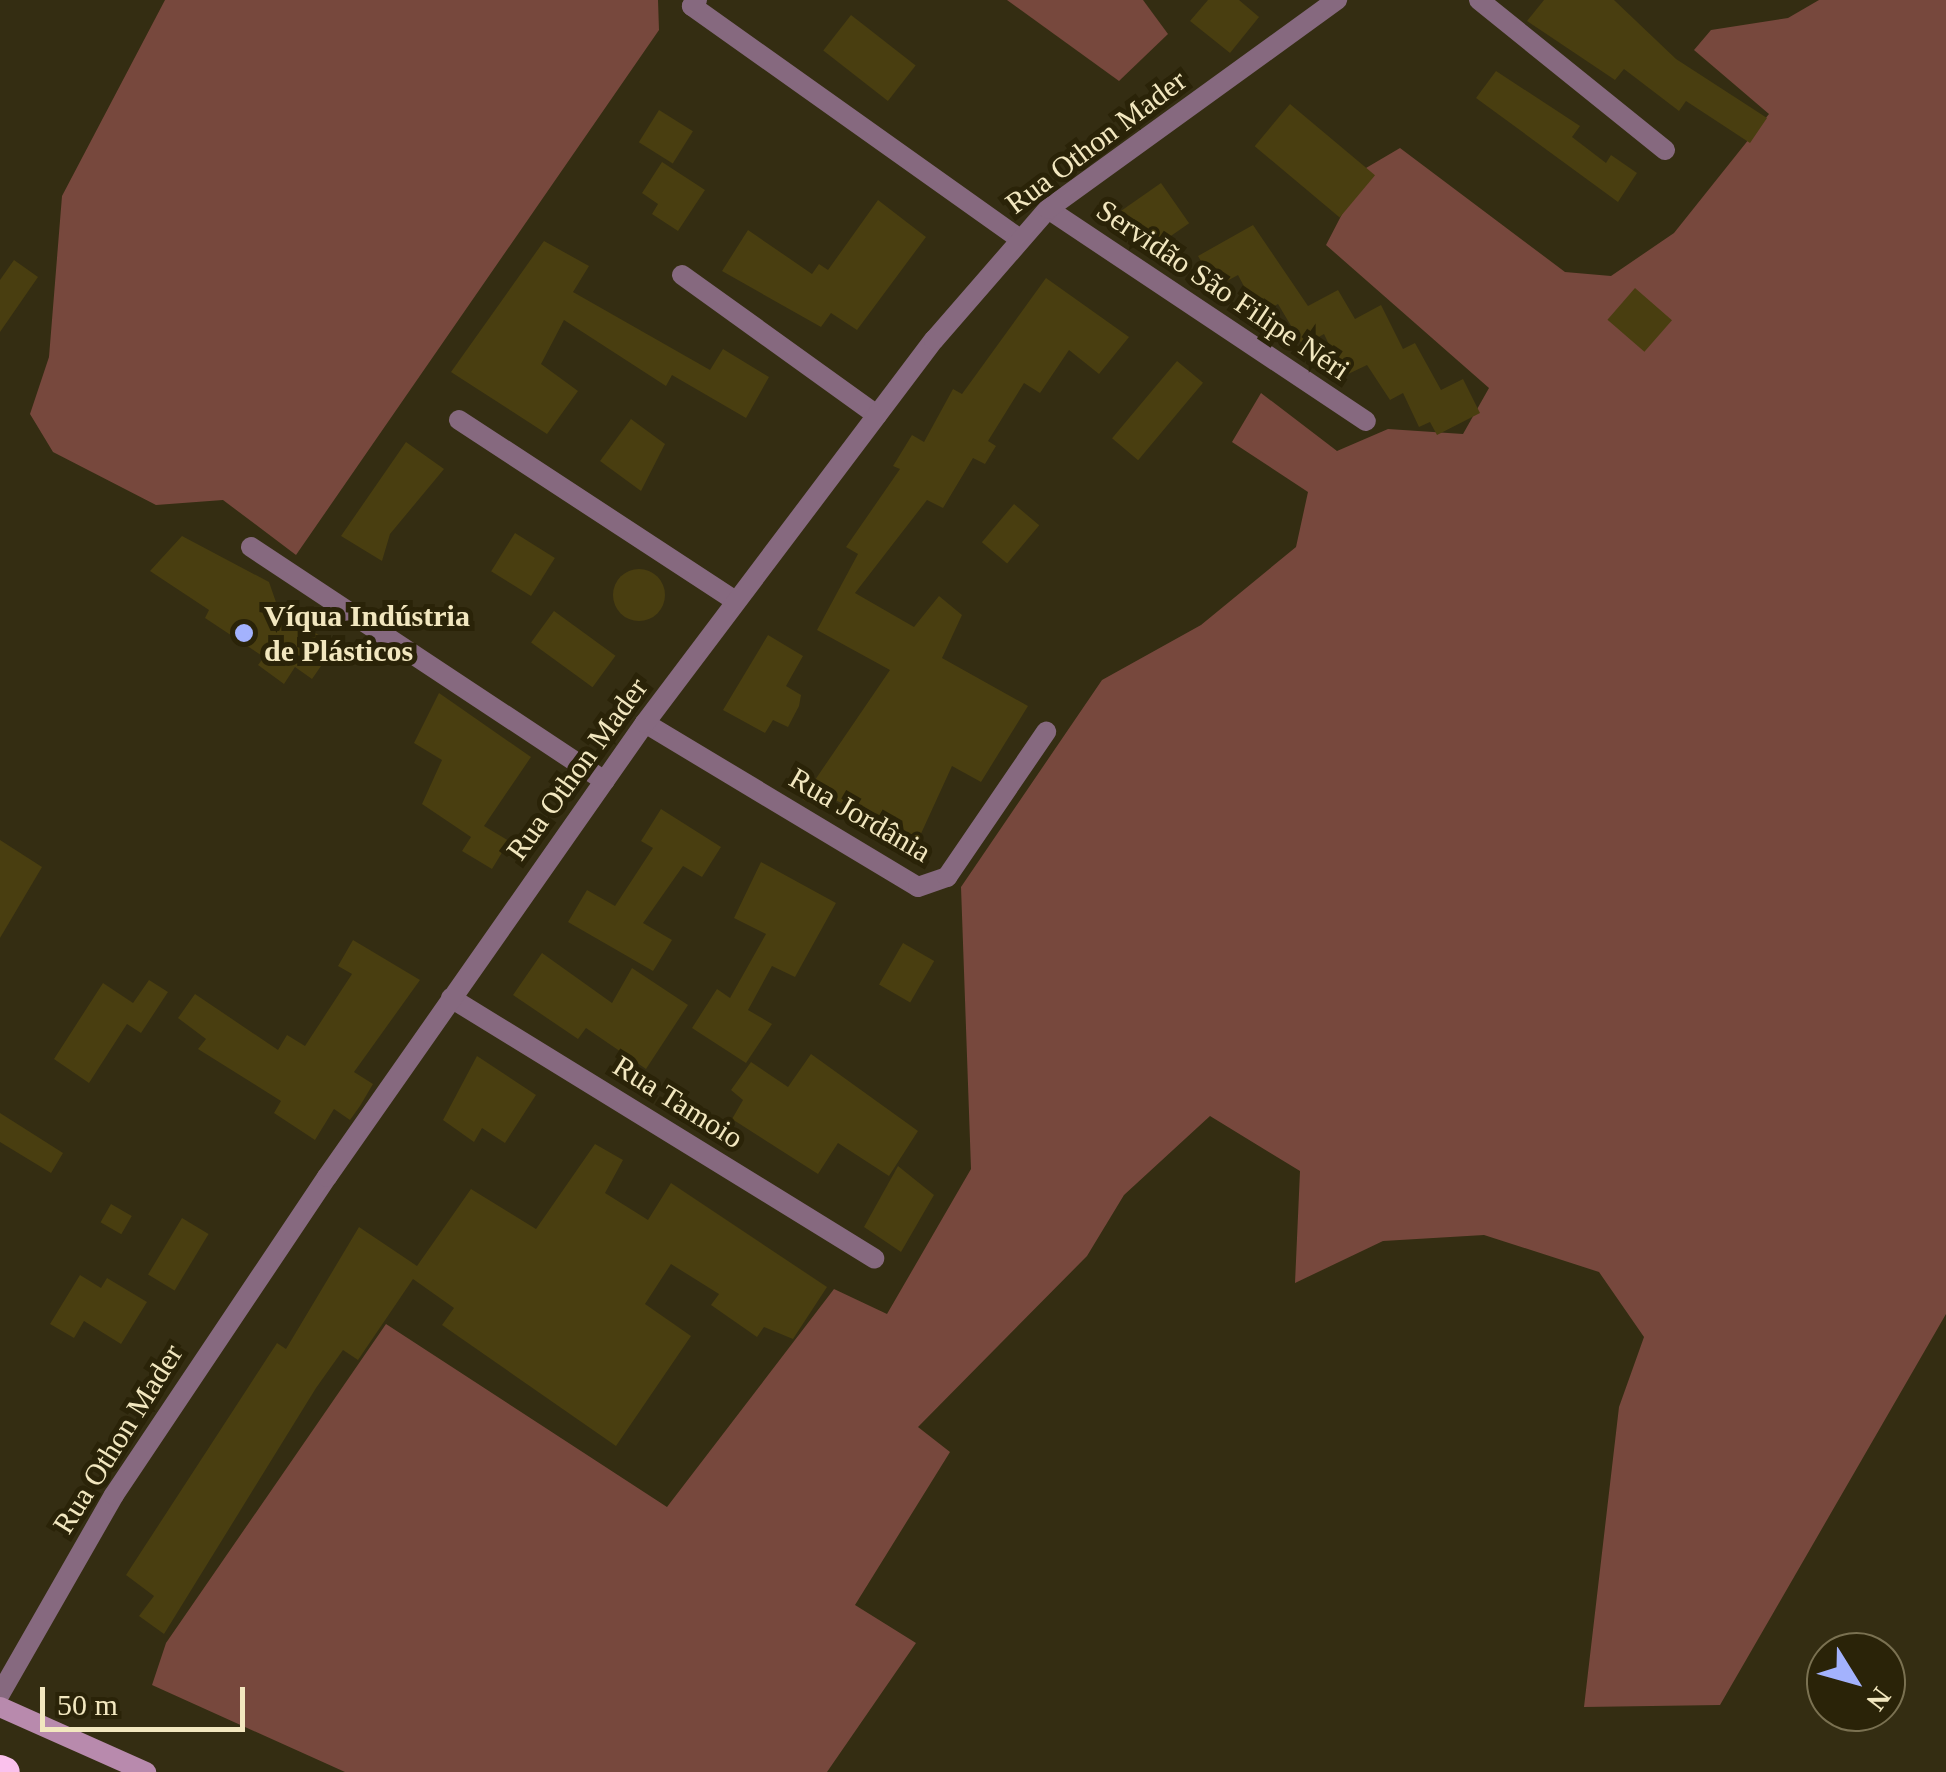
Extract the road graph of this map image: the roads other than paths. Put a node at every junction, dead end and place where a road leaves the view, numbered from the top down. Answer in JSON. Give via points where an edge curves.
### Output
{"nodes":[{"id":1,"x":696,"y":0,"type":"edge"},
{"id":2,"x":1338,"y":0,"type":"edge"},
{"id":3,"x":1479,"y":0,"type":"edge"},
{"id":4,"x":1665,"y":150,"type":"dead end"},
{"id":5,"x":1048,"y":209,"type":"junction"},
{"id":6,"x":1018,"y":237,"type":"junction"},
{"id":7,"x":682,"y":274,"type":"dead end"},
{"id":8,"x":876,"y":415,"type":"junction"},
{"id":9,"x":458,"y":420,"type":"dead end"},
{"id":10,"x":1366,"y":421,"type":"dead end"},
{"id":11,"x":251,"y":546,"type":"dead end"},
{"id":12,"x":736,"y":601,"type":"junction"},
{"id":13,"x":645,"y":723,"type":"junction"},
{"id":14,"x":1046,"y":732,"type":"dead end"},
{"id":15,"x":604,"y":781,"type":"junction"},
{"id":16,"x":452,"y":998,"type":"junction"},
{"id":17,"x":874,"y":1258,"type":"dead end"},
{"id":18,"x":0,"y":1694,"type":"edge"},
{"id":19,"x":0,"y":1706,"type":"edge"},
{"id":20,"x":146,"y":1772,"type":"edge"}],
"edges":[{"from":1,"to":6,"type":"street","via":[[692,6]]},
{"from":2,"to":5,"type":"street","name":"Rua Othon Mader"},
{"from":3,"to":4,"type":"street"},
{"from":5,"to":6,"type":"street","name":"Rua Othon Mader"},
{"from":5,"to":10,"type":"street","name":"Servidão São Filipe Néri"},
{"from":6,"to":8,"type":"street","name":"Rua Othon Mader"},
{"from":7,"to":8,"type":"street"},
{"from":8,"to":12,"type":"street","name":"Rua Othon Mader"},
{"from":9,"to":12,"type":"street"},
{"from":11,"to":15,"type":"street"},
{"from":12,"to":13,"type":"street","name":"Rua Othon Mader"},
{"from":13,"to":14,"type":"street","name":"Rua Jordânia","via":[[918,887],[947,876]]},
{"from":13,"to":15,"type":"street","name":"Rua Othon Mader"},
{"from":15,"to":16,"type":"street","name":"Rua Othon Mader"},
{"from":16,"to":17,"type":"street","name":"Rua Tamoio"},
{"from":16,"to":18,"type":"street","name":"Rua Othon Mader","via":[[175,1400]]},
{"from":19,"to":20,"type":"main road"}]}
